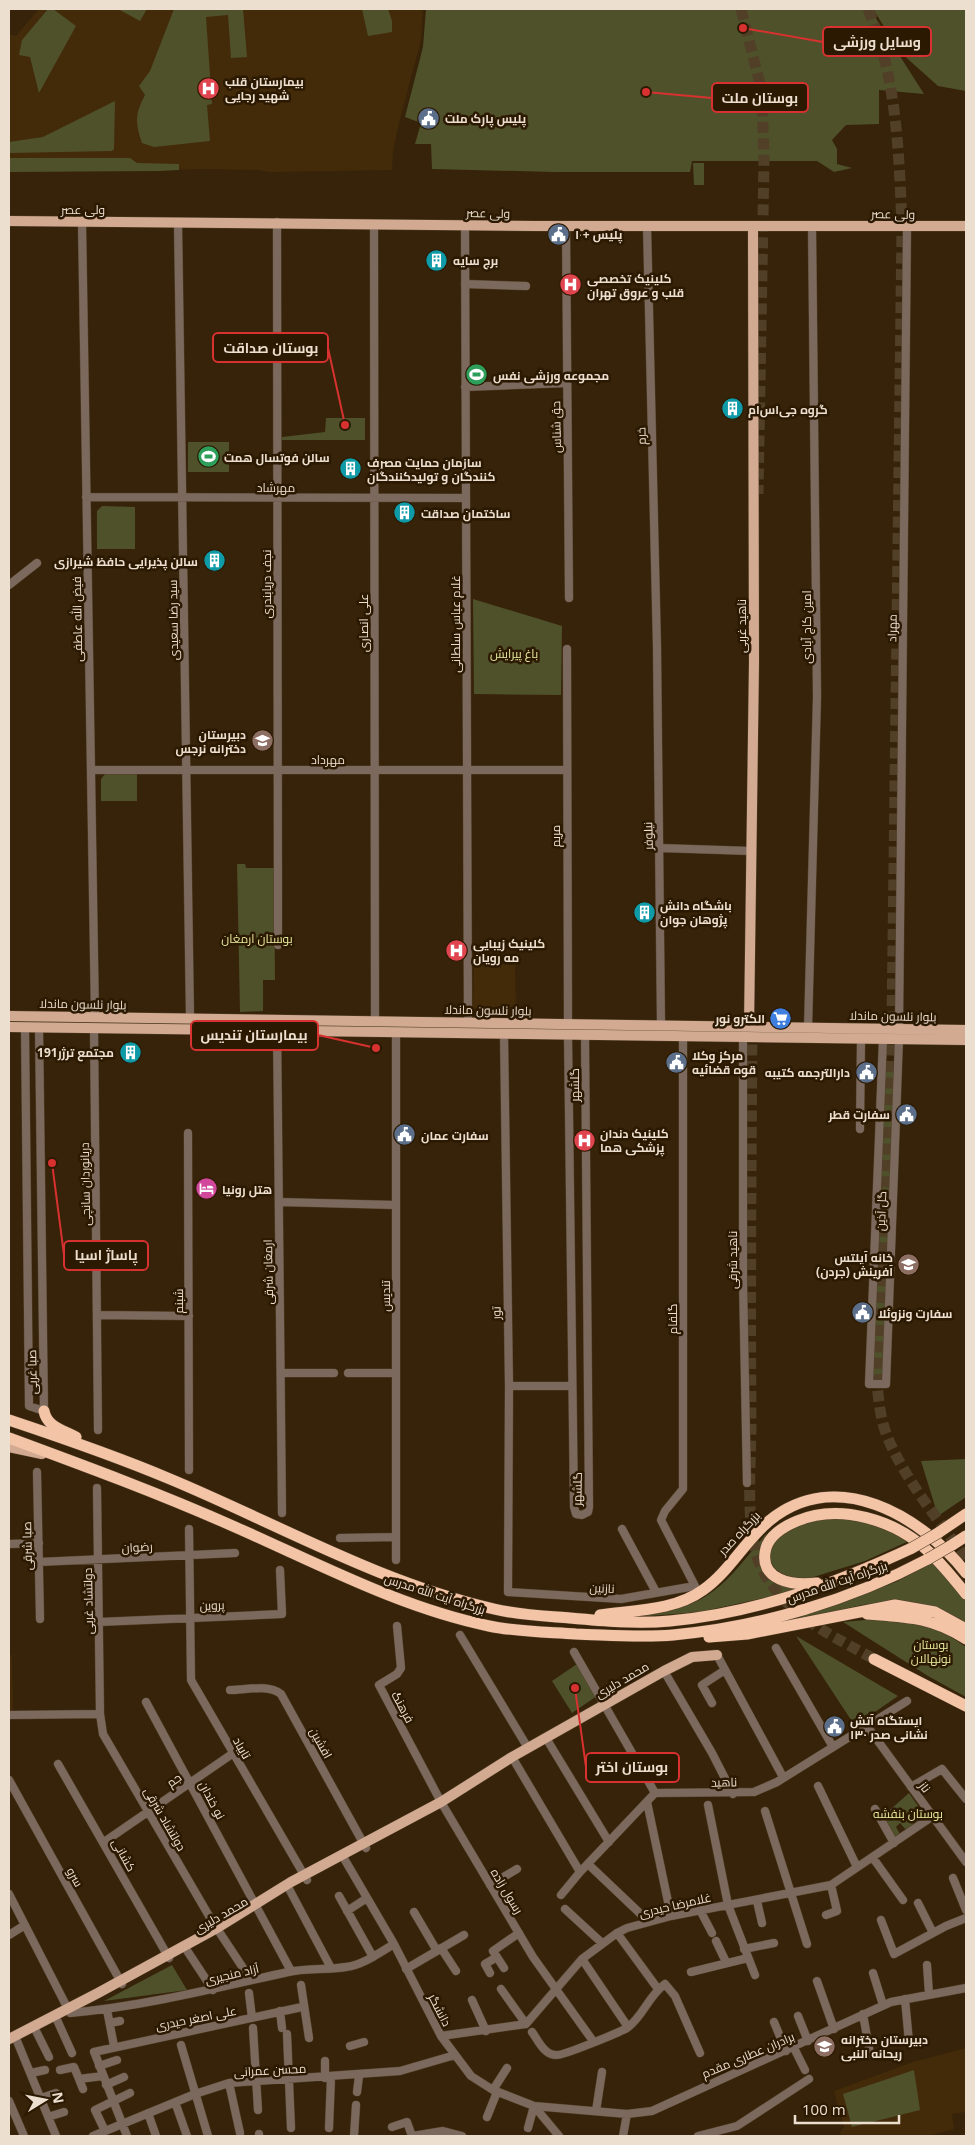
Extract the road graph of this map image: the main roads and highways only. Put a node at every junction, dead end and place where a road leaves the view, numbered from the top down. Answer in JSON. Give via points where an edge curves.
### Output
{"nodes":[{"id":1,"x":9,"y":221,"type":"edge"},
{"id":2,"x":753,"y":226,"type":"junction"},
{"id":3,"x":966,"y":226,"type":"edge"},
{"id":4,"x":9,"y":1016,"type":"edge"},
{"id":5,"x":9,"y":1027,"type":"edge"},
{"id":6,"x":749,"y":1027,"type":"junction"},
{"id":7,"x":966,"y":1030,"type":"edge"},
{"id":8,"x":899,"y":1034,"type":"junction"},
{"id":9,"x":966,"y":1040,"type":"edge"},
{"id":10,"x":44,"y":1411,"type":"road end"},
{"id":11,"x":9,"y":1414,"type":"edge"},
{"id":12,"x":9,"y":1420,"type":"edge"},
{"id":13,"x":32,"y":1427,"type":"junction"},
{"id":14,"x":9,"y":1438,"type":"edge"},
{"id":15,"x":9,"y":1447,"type":"edge"},
{"id":16,"x":108,"y":1456,"type":"junction"},
{"id":17,"x":59,"y":1457,"type":"junction"},
{"id":18,"x":966,"y":1514,"type":"edge"},
{"id":19,"x":966,"y":1536,"type":"edge"},
{"id":20,"x":966,"y":1572,"type":"edge"},
{"id":21,"x":841,"y":1579,"type":"junction"},
{"id":22,"x":966,"y":1594,"type":"edge"},
{"id":23,"x":853,"y":1613,"type":"junction"},
{"id":24,"x":576,"y":1619,"type":"junction"},
{"id":25,"x":966,"y":1629,"type":"edge"},
{"id":26,"x":672,"y":1635,"type":"junction"},
{"id":27,"x":966,"y":1639,"type":"edge"},
{"id":28,"x":717,"y":1655,"type":"road end"},
{"id":29,"x":874,"y":1659,"type":"tunnel mouth"},
{"id":30,"x":966,"y":1706,"type":"edge"},
{"id":31,"x":218,"y":1930,"type":"junction"},
{"id":32,"x":168,"y":1956,"type":"junction"},
{"id":33,"x":69,"y":2011,"type":"junction"},
{"id":34,"x":12,"y":2041,"type":"edge"}],
"edges":[{"from":1,"to":2,"type":"main road","name":"ولی عصر"},
{"from":2,"to":3,"type":"main road","name":"ولی عصر"},
{"from":2,"to":6,"type":"main road","name":"ناهید غربی","via":[[754,662]]},
{"from":4,"to":6,"type":"main road","name":"بلوار نلسون ماندلا"},
{"from":5,"to":8,"type":"main road","name":"بلوار نلسون ماندلا","via":[[861,1039],[883,1039]]},
{"from":6,"to":8,"type":"main road","name":"بلوار نلسون ماندلا"},
{"from":7,"to":8,"type":"main road","name":"بلوار نلسون ماندلا"},
{"from":8,"to":9,"type":"main road","name":"بلوار نلسون ماندلا"},
{"from":10,"to":16,"type":"highway","via":[[45,1420],[53,1426],[92,1444]]},
{"from":11,"to":13,"type":"main road"},
{"from":12,"to":13,"type":"highway","name":"بزرگراه آیت الله مدرس"},
{"from":13,"to":16,"type":"highway","name":"بزرگراه آیت الله مدرس"},
{"from":14,"to":17,"type":"highway","name":"بزرگراه آیت الله مدرس"},
{"from":15,"to":17,"type":"main road"},
{"from":16,"to":24,"type":"highway","name":"بزرگراه آیت الله مدرس","via":[[170,1479],[348,1560],[419,1587],[518,1614]]},
{"from":17,"to":26,"type":"highway","name":"بزرگراه آیت الله مدرس","via":[[163,1495],[380,1590],[463,1619],[516,1631]]},
{"from":18,"to":21,"type":"highway","bridge":true,"via":[[912,1548]]},
{"from":19,"to":26,"type":"highway","name":"بزرگراه آیت الله مدرس","bridge":true,"via":[[898,1575],[822,1603],[719,1630]]},
{"from":20,"to":24,"type":"highway","name":"بزرگراه صدر","via":[[937,1541],[896,1512],[876,1503],[829,1498],[792,1506],[778,1514],[702,1591],[659,1607]]},
{"from":21,"to":22,"type":"highway","via":[[810,1584],[785,1583],[772,1576],[765,1562],[766,1547],[777,1532],[804,1518],[834,1514],[873,1519],[927,1550]]},
{"from":21,"to":24,"type":"highway","name":"بزرگراه آیت الله مدرس","via":[[716,1616],[627,1622]]},
{"from":23,"to":25,"type":"highway","via":[[895,1605],[907,1606],[936,1612]]},
{"from":23,"to":26,"type":"highway","via":[[747,1634],[700,1638]]},
{"from":23,"to":27,"type":"highway","via":[[918,1618],[935,1622]]},
{"from":28,"to":31,"type":"main road","name":"محمد دلیری","via":[[692,1657],[664,1670]]},
{"from":29,"to":30,"type":"highway"},
{"from":31,"to":32,"type":"main road","name":"محمد دلیری"},
{"from":31,"to":32,"type":"main road","name":"محمد دلیری"},
{"from":32,"to":33,"type":"main road","name":"محمد دلیری"},
{"from":33,"to":34,"type":"main road","name":"محمد دلیری"},
{"from":33,"to":34,"type":"main road","name":"محمد دلیری"}]}
